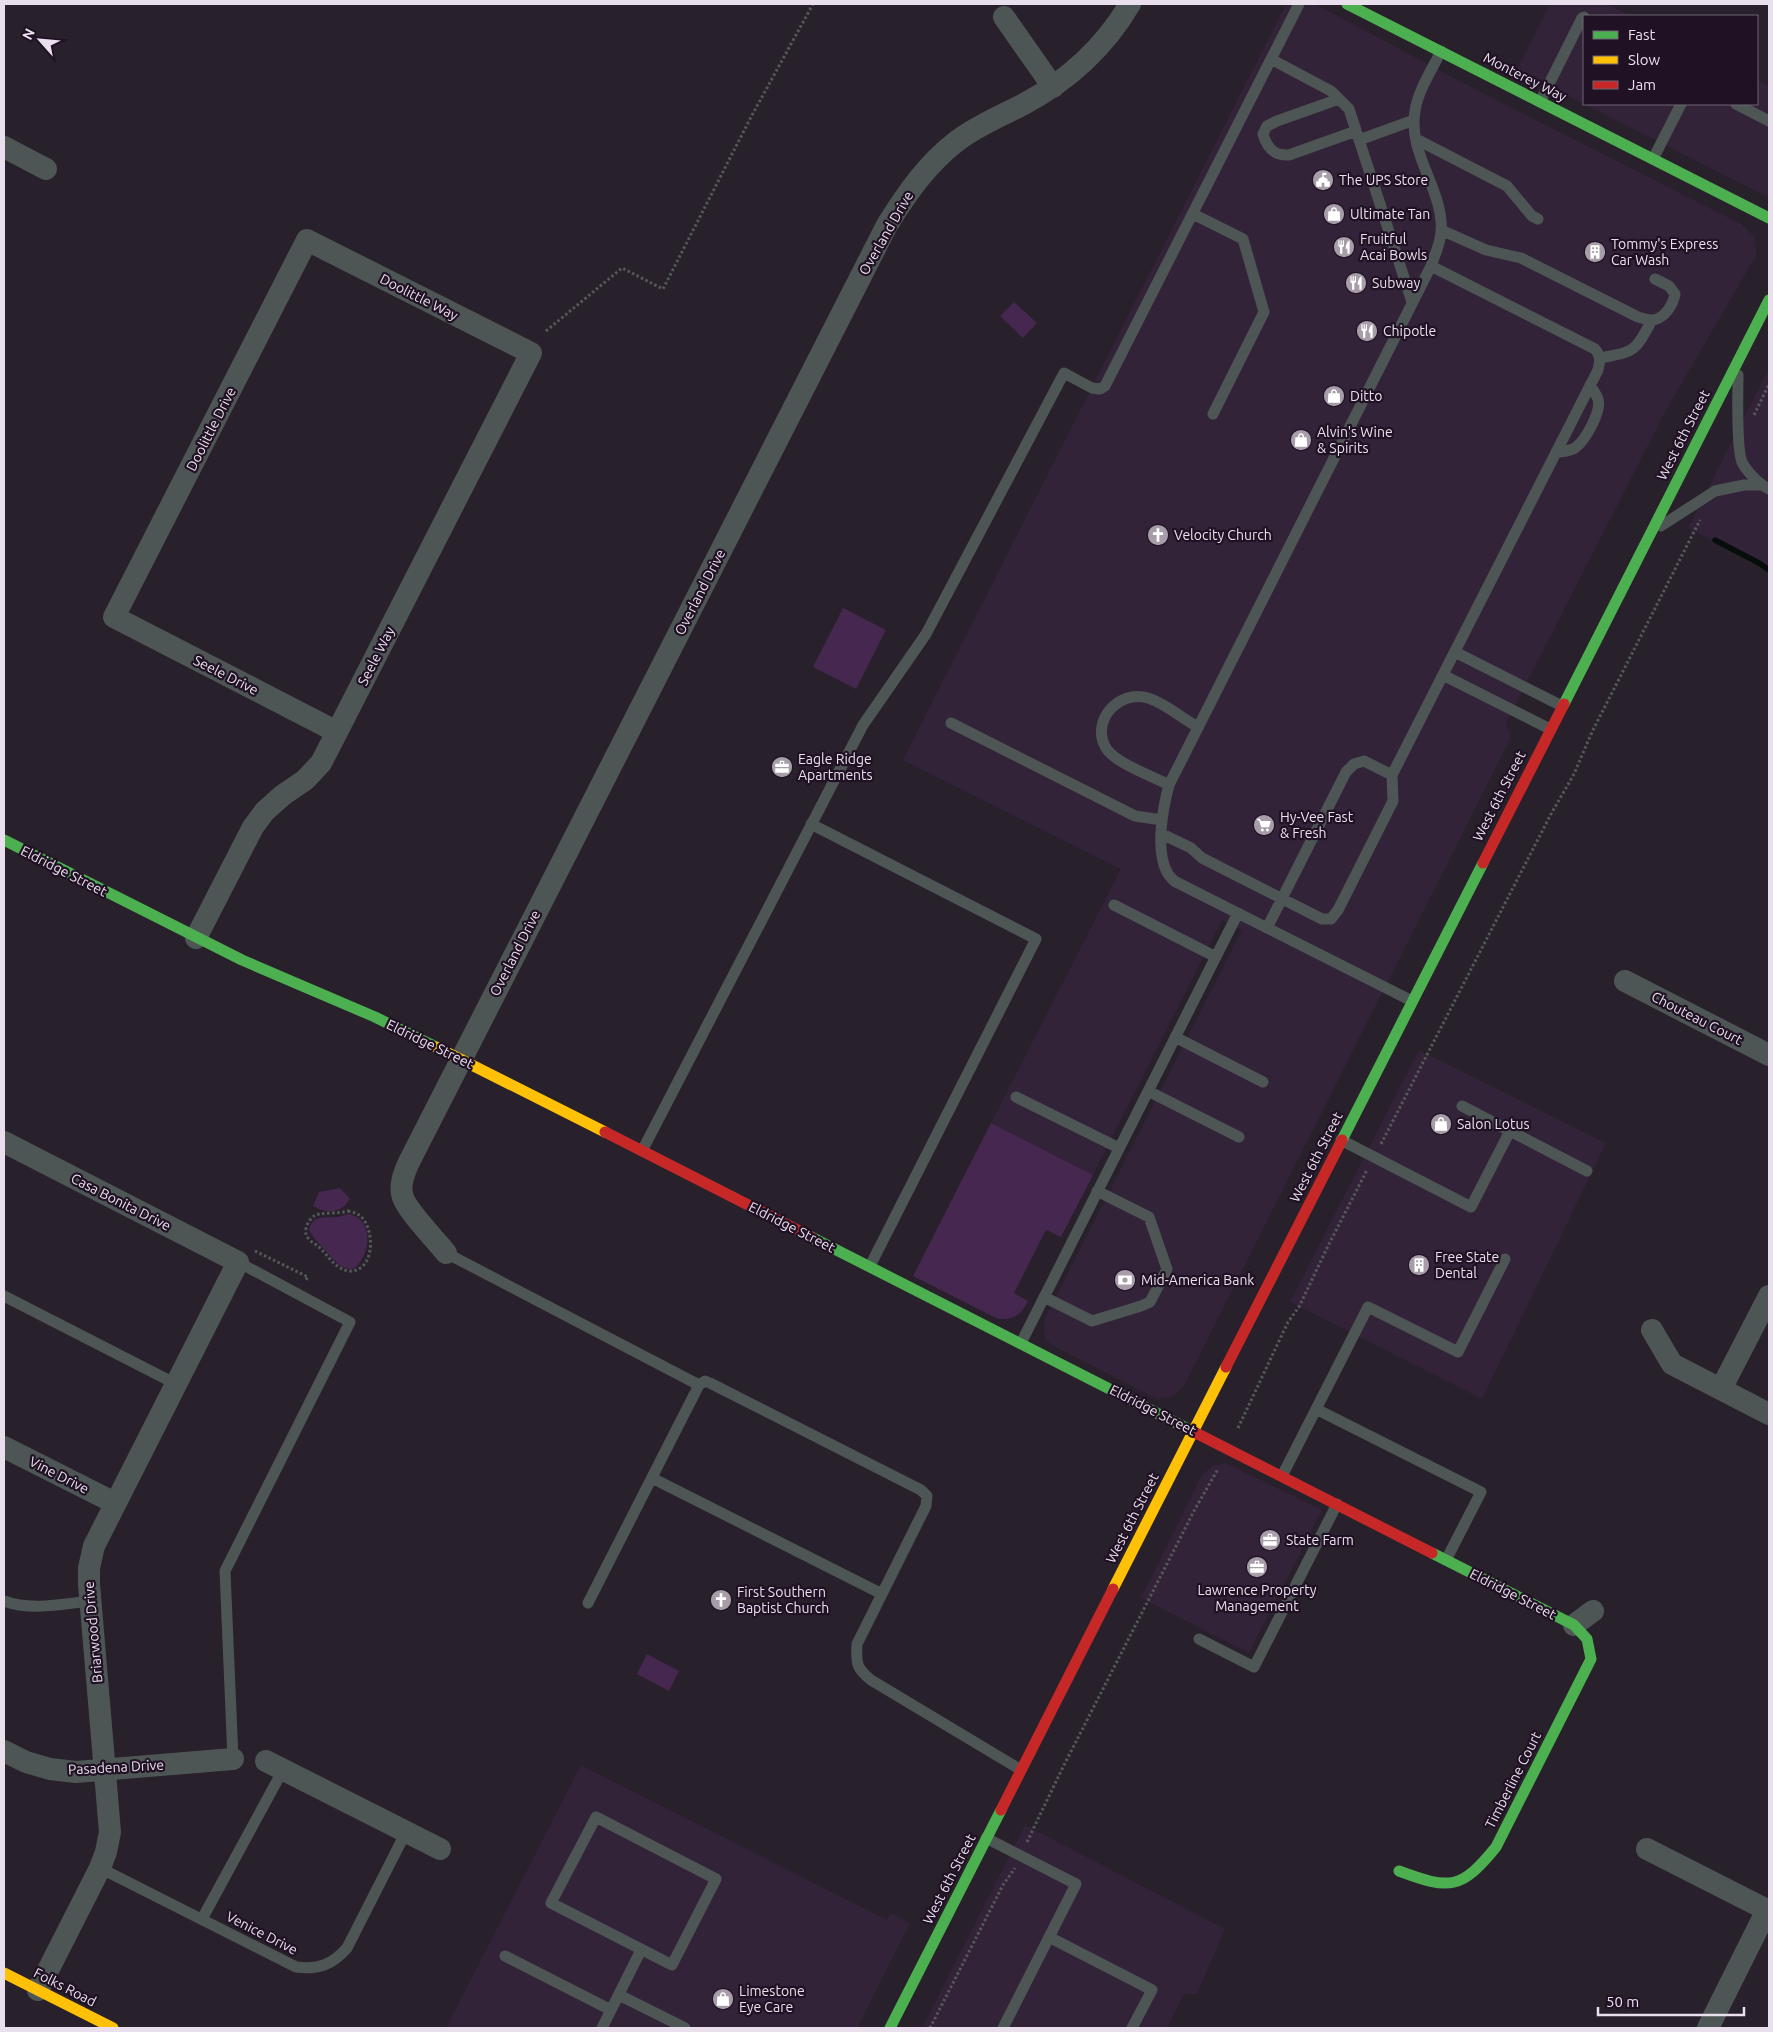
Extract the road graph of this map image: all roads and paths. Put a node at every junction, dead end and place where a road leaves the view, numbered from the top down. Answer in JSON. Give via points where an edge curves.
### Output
{"nodes":[{"id":1,"x":813,"y":4,"type":"edge"},
{"id":2,"x":1130,"y":4,"type":"edge"},
{"id":3,"x":1299,"y":4,"type":"edge"},
{"id":4,"x":1347,"y":4,"type":"edge"},
{"id":5,"x":1004,"y":17,"type":"dead end"},
{"id":6,"x":1583,"y":18,"type":"edge"},
{"id":7,"x":1441,"y":52,"type":"junction"},
{"id":8,"x":1271,"y":59,"type":"junction"},
{"id":9,"x":1053,"y":87,"type":"junction"},
{"id":10,"x":1339,"y":99,"type":"junction"},
{"id":11,"x":1540,"y":102,"type":"junction"},
{"id":12,"x":1680,"y":105,"type":"edge"},
{"id":13,"x":1738,"y":105,"type":"edge"},
{"id":14,"x":1414,"y":120,"type":"junction"},
{"id":15,"x":1769,"y":120,"type":"edge"},
{"id":16,"x":1358,"y":136,"type":"junction"},
{"id":17,"x":1416,"y":139,"type":"junction"},
{"id":18,"x":4,"y":147,"type":"edge"},
{"id":19,"x":1653,"y":159,"type":"junction"},
{"id":20,"x":46,"y":169,"type":"dead end"},
{"id":21,"x":1193,"y":214,"type":"junction"},
{"id":22,"x":1769,"y":218,"type":"edge"},
{"id":23,"x":1538,"y":219,"type":"dead end"},
{"id":24,"x":1441,"y":230,"type":"junction"},
{"id":25,"x":307,"y":240,"type":"joint"},
{"id":26,"x":1431,"y":266,"type":"junction"},
{"id":27,"x":1655,"y":279,"type":"dead end"},
{"id":28,"x":1769,"y":300,"type":"edge"},
{"id":29,"x":1412,"y":302,"type":"junction"},
{"id":30,"x":1652,"y":320,"type":"junction"},
{"id":31,"x":546,"y":331,"type":"dead end"},
{"id":32,"x":531,"y":353,"type":"joint"},
{"id":33,"x":1600,"y":358,"type":"junction"},
{"id":34,"x":1738,"y":362,"type":"junction"},
{"id":35,"x":1769,"y":384,"type":"edge"},
{"id":36,"x":1590,"y":385,"type":"junction"},
{"id":37,"x":1213,"y":414,"type":"dead end"},
{"id":38,"x":1739,"y":443,"type":"junction"},
{"id":39,"x":1556,"y":452,"type":"junction"},
{"id":40,"x":1765,"y":487,"type":"edge"},
{"id":41,"x":1715,"y":492,"type":"junction"},
{"id":42,"x":1650,"y":534,"type":"junction"},
{"id":43,"x":114,"y":617,"type":"joint"},
{"id":44,"x":1455,"y":652,"type":"junction"},
{"id":45,"x":1443,"y":675,"type":"junction"},
{"id":46,"x":1562,"y":706,"type":"junction"},
{"id":47,"x":951,"y":723,"type":"dead end"},
{"id":48,"x":1198,"y":727,"type":"junction"},
{"id":49,"x":1550,"y":729,"type":"junction"},
{"id":50,"x":338,"y":732,"type":"junction"},
{"id":51,"x":1392,"y":775,"type":"junction"},
{"id":52,"x":1169,"y":785,"type":"junction"},
{"id":53,"x":1162,"y":820,"type":"junction"},
{"id":54,"x":811,"y":824,"type":"junction"},
{"id":55,"x":1162,"y":834,"type":"junction"},
{"id":56,"x":4,"y":840,"type":"edge"},
{"id":57,"x":1282,"y":899,"type":"junction"},
{"id":58,"x":1114,"y":905,"type":"dead end"},
{"id":59,"x":1238,"y":913,"type":"junction"},
{"id":60,"x":1267,"y":928,"type":"junction"},
{"id":61,"x":196,"y":938,"type":"junction"},
{"id":62,"x":1216,"y":957,"type":"junction"},
{"id":63,"x":1625,"y":981,"type":"dead end"},
{"id":64,"x":1412,"y":1001,"type":"junction"},
{"id":65,"x":1175,"y":1037,"type":"junction"},
{"id":66,"x":1769,"y":1055,"type":"edge"},
{"id":67,"x":461,"y":1059,"type":"junction"},
{"id":68,"x":1264,"y":1082,"type":"dead end"},
{"id":69,"x":1148,"y":1090,"type":"junction"},
{"id":70,"x":1016,"y":1097,"type":"dead end"},
{"id":71,"x":1462,"y":1106,"type":"dead end"},
{"id":72,"x":1510,"y":1131,"type":"junction"},
{"id":73,"x":1239,"y":1137,"type":"dead end"},
{"id":74,"x":1341,"y":1140,"type":"junction"},
{"id":75,"x":4,"y":1142,"type":"edge"},
{"id":76,"x":1119,"y":1148,"type":"junction"},
{"id":77,"x":642,"y":1151,"type":"junction"},
{"id":78,"x":1374,"y":1157,"type":"junction"},
{"id":79,"x":1588,"y":1171,"type":"dead end"},
{"id":80,"x":1097,"y":1191,"type":"junction"},
{"id":81,"x":306,"y":1236,"type":"joint"},
{"id":82,"x":446,"y":1253,"type":"joint"},
{"id":83,"x":1505,"y":1259,"type":"dead end"},
{"id":84,"x":238,"y":1262,"type":"junction"},
{"id":85,"x":870,"y":1266,"type":"junction"},
{"id":86,"x":4,"y":1296,"type":"edge"},
{"id":87,"x":1769,"y":1296,"type":"edge"},
{"id":88,"x":1044,"y":1297,"type":"junction"},
{"id":89,"x":1652,"y":1330,"type":"dead end"},
{"id":90,"x":1020,"y":1343,"type":"junction"},
{"id":91,"x":176,"y":1384,"type":"junction"},
{"id":92,"x":699,"y":1385,"type":"junction"},
{"id":93,"x":1721,"y":1389,"type":"junction"},
{"id":94,"x":1316,"y":1409,"type":"junction"},
{"id":95,"x":1769,"y":1414,"type":"edge"},
{"id":96,"x":1193,"y":1431,"type":"junction"},
{"id":97,"x":4,"y":1446,"type":"edge"},
{"id":98,"x":1228,"y":1449,"type":"junction"},
{"id":99,"x":1282,"y":1476,"type":"junction"},
{"id":100,"x":652,"y":1478,"type":"junction"},
{"id":101,"x":115,"y":1503,"type":"junction"},
{"id":102,"x":1337,"y":1504,"type":"junction"},
{"id":103,"x":1446,"y":1560,"type":"junction"},
{"id":104,"x":882,"y":1594,"type":"junction"},
{"id":105,"x":4,"y":1601,"type":"edge"},
{"id":106,"x":90,"y":1601,"type":"junction"},
{"id":107,"x":588,"y":1603,"type":"dead end"},
{"id":108,"x":1593,"y":1611,"type":"dead end"},
{"id":109,"x":1574,"y":1625,"type":"junction"},
{"id":110,"x":1199,"y":1639,"type":"dead end"},
{"id":111,"x":4,"y":1751,"type":"edge"},
{"id":112,"x":233,"y":1759,"type":"joint"},
{"id":113,"x":275,"y":1766,"type":"joint"},
{"id":114,"x":105,"y":1770,"type":"junction"},
{"id":115,"x":1021,"y":1770,"type":"junction"},
{"id":116,"x":406,"y":1832,"type":"junction"},
{"id":117,"x":986,"y":1838,"type":"junction"},
{"id":118,"x":440,"y":1849,"type":"dead end"},
{"id":119,"x":1647,"y":1850,"type":"dead end"},
{"id":120,"x":1021,"y":1856,"type":"junction"},
{"id":121,"x":100,"y":1868,"type":"junction"},
{"id":122,"x":1399,"y":1871,"type":"dead end"},
{"id":123,"x":1768,"y":1910,"type":"edge"},
{"id":124,"x":202,"y":1919,"type":"junction"},
{"id":125,"x":1049,"y":1937,"type":"junction"},
{"id":126,"x":641,"y":1950,"type":"junction"},
{"id":127,"x":505,"y":1956,"type":"dead end"},
{"id":128,"x":4,"y":1973,"type":"edge"},
{"id":129,"x":38,"y":1990,"type":"junction"},
{"id":130,"x":619,"y":1995,"type":"junction"},
{"id":131,"x":611,"y":2010,"type":"junction"},
{"id":132,"x":113,"y":2028,"type":"edge"},
{"id":133,"x":602,"y":2028,"type":"edge"},
{"id":134,"x":685,"y":2028,"type":"edge"},
{"id":135,"x":890,"y":2028,"type":"edge"},
{"id":136,"x":930,"y":2028,"type":"edge"},
{"id":137,"x":1003,"y":2028,"type":"edge"},
{"id":138,"x":1132,"y":2028,"type":"edge"},
{"id":139,"x":1708,"y":2028,"type":"edge"}],
"edges":[{"from":1,"to":31,"type":"path","via":[[663,289],[622,268]]},
{"from":2,"to":9,"type":"street","name":"Overland Drive","via":[[1102,45]]},
{"from":3,"to":8,"type":"lane"},
{"from":4,"to":7,"type":"street","name":"Monterey Way"},
{"from":5,"to":9,"type":"street"},
{"from":6,"to":11,"type":"lane"},
{"from":7,"to":11,"type":"street","name":"Monterey Way"},
{"from":7,"to":14,"type":"lane","via":[[1420,94]]},
{"from":8,"to":10,"type":"lane","via":[[1331,91]]},
{"from":8,"to":21,"type":"lane"},
{"from":9,"to":67,"type":"street","name":"Overland Drive","via":[[957,141],[922,173],[892,217]]},
{"from":10,"to":16,"type":"lane","via":[[1349,109]]},
{"from":10,"to":16,"type":"lane","via":[[1267,126],[1263,134],[1266,144],[1282,156]]},
{"from":11,"to":19,"type":"street","name":"Monterey Way"},
{"from":12,"to":19,"type":"lane"},
{"from":13,"to":15,"type":"lane"},
{"from":14,"to":16,"type":"lane"},
{"from":14,"to":17,"type":"lane"},
{"from":16,"to":29,"type":"lane"},
{"from":17,"to":23,"type":"lane","via":[[1507,186]]},
{"from":17,"to":24,"type":"lane","via":[[1439,208]]},
{"from":18,"to":20,"type":"street"},
{"from":19,"to":22,"type":"street","name":"Monterey Way"},
{"from":21,"to":37,"type":"lane","via":[[1243,239],[1264,312]]},
{"from":21,"to":54,"type":"lane","via":[[1105,386],[1092,388],[1064,373],[926,634],[863,725]]},
{"from":24,"to":26,"type":"lane"},
{"from":24,"to":30,"type":"lane","via":[[1486,250],[1521,258],[1638,317]]},
{"from":25,"to":32,"type":"street","name":"Doolittle Way"},
{"from":25,"to":43,"type":"street","name":"Doolittle Drive"},
{"from":26,"to":29,"type":"lane"},
{"from":26,"to":33,"type":"lane","via":[[1595,349]]},
{"from":27,"to":30,"type":"lane","via":[[1669,286],[1675,294],[1674,301],[1662,316]]},
{"from":28,"to":34,"type":"street","name":"West 6th Street"},
{"from":29,"to":48,"type":"lane"},
{"from":30,"to":33,"type":"lane","via":[[1640,342],[1630,352]]},
{"from":32,"to":50,"type":"street","name":"Seele Way"},
{"from":33,"to":36,"type":"lane"},
{"from":34,"to":38,"type":"lane"},
{"from":34,"to":42,"type":"street","name":"West 6th Street"},
{"from":35,"to":38,"type":"path"},
{"from":36,"to":39,"type":"lane"},
{"from":36,"to":39,"type":"lane","via":[[1598,400],[1594,420],[1577,447]]},
{"from":38,"to":40,"type":"lane","via":[[1742,462]]},
{"from":39,"to":44,"type":"lane"},
{"from":40,"to":41,"type":"lane","via":[[1744,485]]},
{"from":41,"to":42,"type":"lane"},
{"from":41,"to":78,"type":"path","via":[[1596,723],[1574,774]]},
{"from":42,"to":46,"type":"street","name":"West 6th Street"},
{"from":43,"to":50,"type":"street","name":"Seele Drive"},
{"from":44,"to":45,"type":"lane"},
{"from":44,"to":46,"type":"lane"},
{"from":45,"to":49,"type":"lane"},
{"from":45,"to":51,"type":"lane"},
{"from":46,"to":49,"type":"street","name":"West 6th Street"},
{"from":47,"to":53,"type":"lane","via":[[1135,816]]},
{"from":48,"to":52,"type":"lane"},
{"from":48,"to":52,"type":"lane","via":[[1148,698],[1136,696],[1124,698],[1106,713],[1101,737],[1107,749],[1117,759]]},
{"from":49,"to":64,"type":"street","name":"West 6th Street"},
{"from":50,"to":61,"type":"street","name":"Seele Way","via":[[321,764],[265,810],[253,827]]},
{"from":51,"to":57,"type":"lane","via":[[1364,761],[1354,764],[1346,772]]},
{"from":51,"to":57,"type":"lane","via":[[1392,801],[1331,919],[1322,919]]},
{"from":52,"to":53,"type":"lane"},
{"from":53,"to":55,"type":"lane"},
{"from":54,"to":77,"type":"lane"},
{"from":54,"to":85,"type":"lane","via":[[1036,939]]},
{"from":55,"to":57,"type":"lane"},
{"from":55,"to":59,"type":"lane","via":[[1166,871],[1174,881]]},
{"from":56,"to":61,"type":"street","name":"Eldridge Street"},
{"from":57,"to":60,"type":"lane"},
{"from":58,"to":62,"type":"lane"},
{"from":59,"to":60,"type":"lane"},
{"from":59,"to":62,"type":"lane"},
{"from":60,"to":64,"type":"lane"},
{"from":61,"to":67,"type":"street","name":"Eldridge Street"},
{"from":62,"to":65,"type":"lane"},
{"from":63,"to":66,"type":"street","name":"Chouteau Court"},
{"from":64,"to":74,"type":"street","name":"West 6th Street"},
{"from":65,"to":68,"type":"lane"},
{"from":65,"to":69,"type":"lane"},
{"from":67,"to":77,"type":"street","name":"Eldridge Street"},
{"from":67,"to":82,"type":"street","name":"Overland Drive","via":[[402,1179],[406,1204]]},
{"from":69,"to":73,"type":"lane"},
{"from":69,"to":76,"type":"lane"},
{"from":70,"to":76,"type":"lane"},
{"from":71,"to":72,"type":"lane"},
{"from":72,"to":78,"type":"lane","via":[[1471,1207]]},
{"from":72,"to":79,"type":"lane"},
{"from":74,"to":78,"type":"lane"},
{"from":74,"to":96,"type":"street","name":"West 6th Street"},
{"from":75,"to":84,"type":"street","name":"Casa Bonita Drive"},
{"from":76,"to":80,"type":"lane"},
{"from":77,"to":85,"type":"street","name":"Eldridge Street"},
{"from":78,"to":98,"type":"path","via":[[1300,1307],[1288,1322]]},
{"from":80,"to":88,"type":"lane"},
{"from":80,"to":88,"type":"lane","via":[[1149,1217],[1167,1269],[1150,1302],[1092,1321]]},
{"from":81,"to":81,"type":"path","via":[[344,1270],[359,1269],[369,1255],[368,1226],[358,1214],[348,1211],[315,1215],[306,1229]]},
{"from":82,"to":92,"type":"lane"},
{"from":83,"to":94,"type":"lane","via":[[1458,1352],[1368,1307]]},
{"from":84,"to":91,"type":"street","name":"Briarwood Drive"},
{"from":84,"to":112,"type":"lane","via":[[350,1322],[225,1571]]},
{"from":85,"to":90,"type":"street","name":"Eldridge Street"},
{"from":86,"to":91,"type":"lane"},
{"from":87,"to":93,"type":"street"},
{"from":88,"to":90,"type":"lane"},
{"from":89,"to":93,"type":"street","via":[[1672,1364]]},
{"from":90,"to":96,"type":"street","name":"Eldridge Street"},
{"from":91,"to":101,"type":"street","name":"Briarwood Drive"},
{"from":92,"to":100,"type":"lane"},
{"from":92,"to":104,"type":"lane","via":[[710,1383],[927,1496],[926,1506]]},
{"from":93,"to":95,"type":"street"},
{"from":94,"to":99,"type":"lane"},
{"from":94,"to":103,"type":"lane","via":[[1481,1492]]},
{"from":96,"to":98,"type":"street","name":"Eldridge Street"},
{"from":96,"to":115,"type":"street","name":"West 6th Street"},
{"from":97,"to":101,"type":"street","name":"Vine Drive"},
{"from":98,"to":99,"type":"street","name":"Eldridge Street"},
{"from":98,"to":120,"type":"path","via":[[1066,1760]]},
{"from":99,"to":102,"type":"street","name":"Eldridge Street"},
{"from":100,"to":104,"type":"lane"},
{"from":100,"to":107,"type":"lane"},
{"from":101,"to":106,"type":"street","name":"Briarwood Drive","via":[[94,1546],[89,1568]]},
{"from":102,"to":103,"type":"street","name":"Eldridge Street"},
{"from":102,"to":110,"type":"lane","via":[[1254,1667]]},
{"from":103,"to":109,"type":"street","name":"Eldridge Street"},
{"from":104,"to":115,"type":"lane","via":[[857,1644],[856,1659],[860,1671]]},
{"from":105,"to":106,"type":"lane","via":[[37,1606]]},
{"from":106,"to":114,"type":"street","name":"Briarwood Drive"},
{"from":108,"to":109,"type":"street"},
{"from":109,"to":122,"type":"street","name":"Timberline Court","via":[[1585,1634],[1591,1646],[1591,1659],[1496,1847],[1482,1866],[1464,1881],[1453,1884],[1430,1883]]},
{"from":111,"to":114,"type":"street","name":"Pasadena Drive","via":[[50,1769],[76,1772]]},
{"from":112,"to":114,"type":"street","name":"Pasadena Drive"},
{"from":113,"to":116,"type":"street"},
{"from":113,"to":124,"type":"lane"},
{"from":114,"to":121,"type":"street","name":"Briarwood Drive","via":[[110,1832]]},
{"from":115,"to":117,"type":"street","name":"West 6th Street"},
{"from":116,"to":118,"type":"street"},
{"from":116,"to":124,"type":"lane","name":"Venice Drive","via":[[347,1948],[326,1966],[296,1967]]},
{"from":117,"to":120,"type":"lane"},
{"from":117,"to":135,"type":"street","name":"West 6th Street"},
{"from":119,"to":123,"type":"street"},
{"from":120,"to":125,"type":"lane","via":[[1076,1884]]},
{"from":120,"to":136,"type":"path"},
{"from":121,"to":124,"type":"lane","name":"Venice Drive"},
{"from":121,"to":129,"type":"street","name":"Briarwood Drive"},
{"from":123,"to":139,"type":"street"},
{"from":125,"to":137,"type":"lane"},
{"from":125,"to":138,"type":"lane","via":[[1152,1990]]},
{"from":126,"to":126,"type":"lane","via":[[672,1965],[716,1879],[596,1817],[551,1903]]},
{"from":126,"to":130,"type":"lane"},
{"from":127,"to":131,"type":"lane"},
{"from":128,"to":129,"type":"street","name":"Folks Road"},
{"from":129,"to":132,"type":"street","name":"Folks Road"},
{"from":130,"to":131,"type":"lane"},
{"from":130,"to":134,"type":"lane"},
{"from":131,"to":133,"type":"lane"}]}
